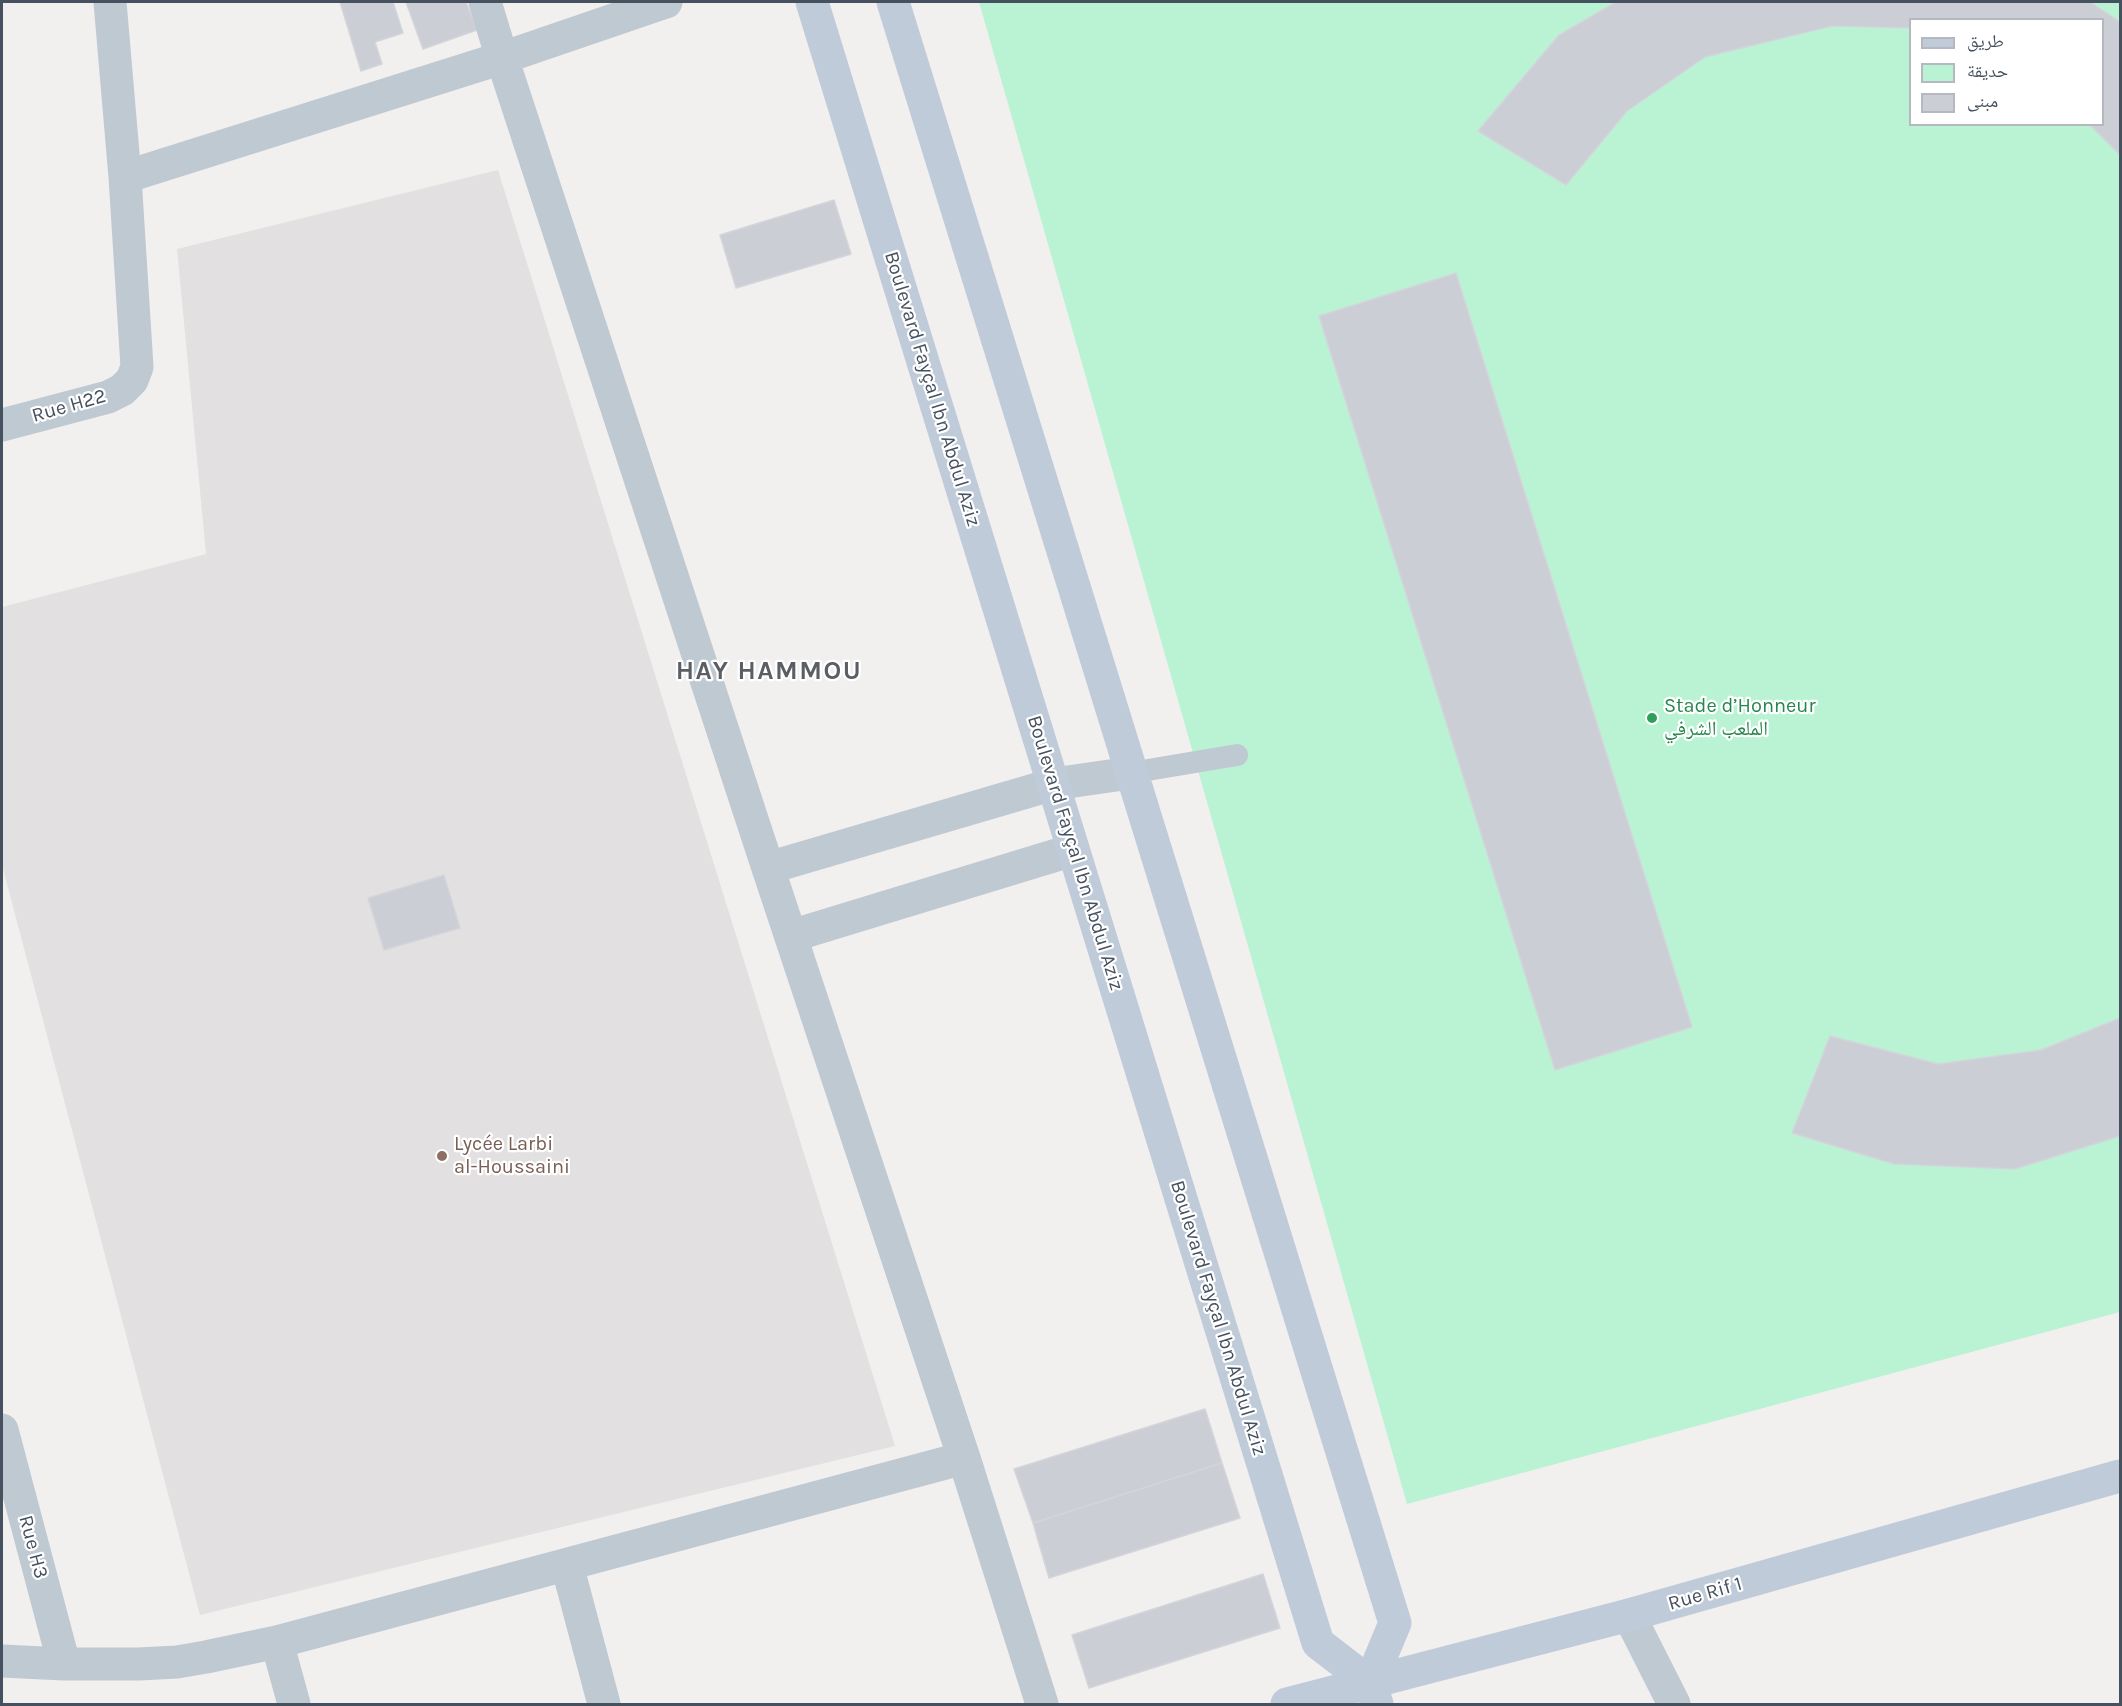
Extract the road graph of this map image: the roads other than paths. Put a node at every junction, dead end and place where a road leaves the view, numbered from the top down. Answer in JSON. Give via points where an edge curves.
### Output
{"nodes":[{"id":1,"x":110,"y":2,"type":"edge"},
{"id":2,"x":485,"y":2,"type":"edge"},
{"id":3,"x":666,"y":2,"type":"edge"},
{"id":4,"x":812,"y":2,"type":"edge"},
{"id":5,"x":893,"y":2,"type":"edge"},
{"id":6,"x":502,"y":58,"type":"junction"},
{"id":7,"x":125,"y":177,"type":"junction"},
{"id":8,"x":2,"y":425,"type":"edge"},
{"id":9,"x":1237,"y":755,"type":"dead end"},
{"id":10,"x":1130,"y":773,"type":"junction"},
{"id":11,"x":1054,"y":784,"type":"junction"},
{"id":12,"x":1073,"y":850,"type":"junction"},
{"id":13,"x":768,"y":868,"type":"junction"},
{"id":14,"x":790,"y":936,"type":"junction"},
{"id":15,"x":2,"y":1430,"type":"edge"},
{"id":16,"x":964,"y":1458,"type":"junction"},
{"id":17,"x":2121,"y":1476,"type":"edge"},
{"id":18,"x":567,"y":1565,"type":"junction"},
{"id":19,"x":1629,"y":1616,"type":"junction"},
{"id":20,"x":278,"y":1642,"type":"junction"},
{"id":21,"x":2,"y":1661,"type":"edge"},
{"id":22,"x":64,"y":1664,"type":"junction"},
{"id":23,"x":1373,"y":1694,"type":"edge"},
{"id":24,"x":294,"y":1704,"type":"edge"},
{"id":25,"x":604,"y":1704,"type":"edge"},
{"id":26,"x":1042,"y":1704,"type":"edge"},
{"id":27,"x":1287,"y":1704,"type":"edge"},
{"id":28,"x":1674,"y":1704,"type":"edge"}],
"edges":[{"from":1,"to":7,"type":"street"},
{"from":2,"to":6,"type":"street"},
{"from":3,"to":6,"type":"street"},
{"from":4,"to":11,"type":"main road","name":"Boulevard Fayçal Ibn Abdul Aziz"},
{"from":5,"to":10,"type":"main road"},
{"from":6,"to":7,"type":"street"},
{"from":6,"to":13,"type":"street"},
{"from":7,"to":8,"type":"street","name":"Rue H22","via":[[137,367],[132,380],[108,397]]},
{"from":9,"to":10,"type":"lane"},
{"from":10,"to":11,"type":"street"},
{"from":10,"to":23,"type":"main road","via":[[1395,1623]]},
{"from":11,"to":12,"type":"main road","name":"Boulevard Fayçal Ibn Abdul Aziz"},
{"from":11,"to":13,"type":"street"},
{"from":12,"to":14,"type":"street"},
{"from":12,"to":23,"type":"main road","name":"Boulevard Fayçal Ibn Abdul Aziz","via":[[1318,1643]]},
{"from":13,"to":14,"type":"street"},
{"from":14,"to":16,"type":"street"},
{"from":15,"to":22,"type":"street","name":"Rue H3"},
{"from":16,"to":18,"type":"street"},
{"from":16,"to":26,"type":"street"},
{"from":17,"to":19,"type":"main road","name":"Rue Rif 1"},
{"from":18,"to":20,"type":"street"},
{"from":18,"to":25,"type":"street"},
{"from":19,"to":23,"type":"main road","name":"Rue Rif 1"},
{"from":19,"to":28,"type":"street"},
{"from":20,"to":22,"type":"street","via":[[177,1662]]},
{"from":20,"to":24,"type":"street"},
{"from":21,"to":22,"type":"street"},
{"from":23,"to":27,"type":"main road","name":"Rue Rif 1"}]}
